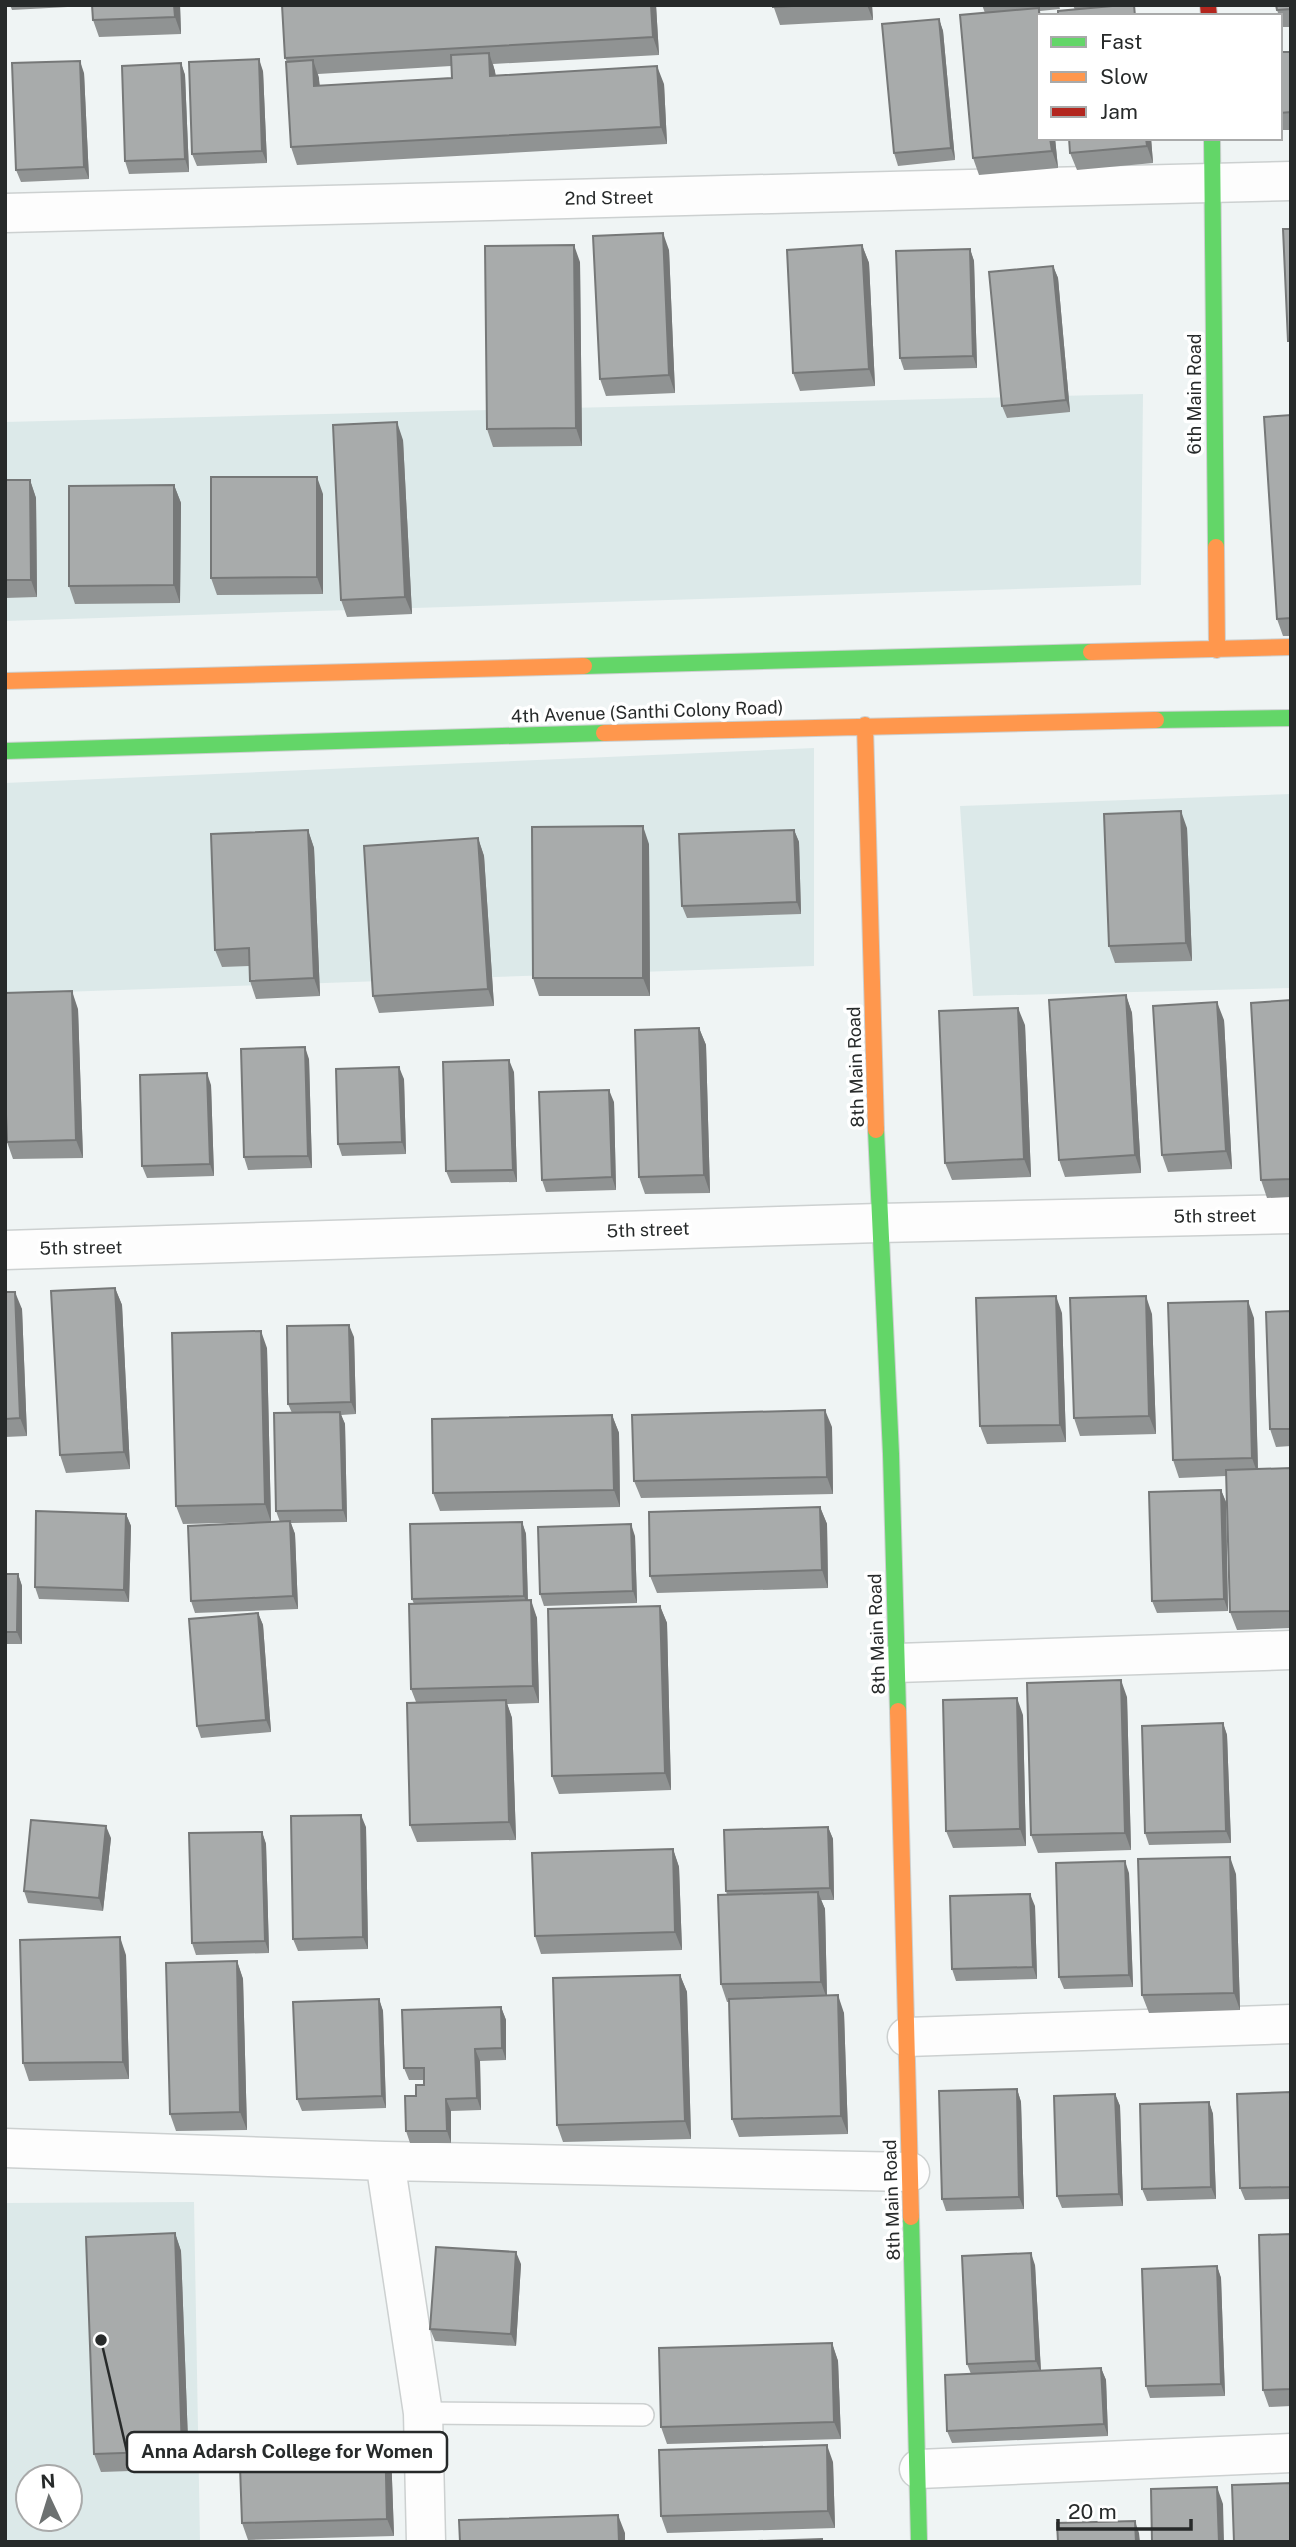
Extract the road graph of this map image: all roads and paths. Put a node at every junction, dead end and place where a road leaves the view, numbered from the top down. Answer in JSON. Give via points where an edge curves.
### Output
{"nodes":[{"id":1,"x":1212,"y":140,"type":"edge"},
{"id":2,"x":1291,"y":181,"type":"edge"},
{"id":3,"x":1213,"y":183,"type":"junction"},
{"id":4,"x":5,"y":213,"type":"edge"},
{"id":5,"x":1291,"y":647,"type":"edge"},
{"id":6,"x":1217,"y":650,"type":"junction"},
{"id":7,"x":5,"y":681,"type":"edge"},
{"id":8,"x":1291,"y":718,"type":"edge"},
{"id":9,"x":865,"y":725,"type":"junction"},
{"id":10,"x":5,"y":751,"type":"edge"},
{"id":11,"x":1291,"y":1214,"type":"edge"},
{"id":12,"x":879,"y":1223,"type":"junction"},
{"id":13,"x":5,"y":1250,"type":"edge"},
{"id":14,"x":1291,"y":1650,"type":"edge"},
{"id":15,"x":897,"y":1662,"type":"junction"},
{"id":16,"x":1291,"y":2024,"type":"edge"},
{"id":17,"x":907,"y":2037,"type":"junction"},
{"id":18,"x":5,"y":2148,"type":"edge"},
{"id":19,"x":385,"y":2161,"type":"junction"},
{"id":20,"x":910,"y":2172,"type":"junction"},
{"id":21,"x":423,"y":2413,"type":"junction"},
{"id":22,"x":643,"y":2415,"type":"dead end"},
{"id":23,"x":1291,"y":2453,"type":"edge"},
{"id":24,"x":919,"y":2469,"type":"junction"},
{"id":25,"x":426,"y":2542,"type":"edge"},
{"id":26,"x":919,"y":2542,"type":"edge"}],
"edges":[{"from":1,"to":3,"type":"street","name":"6th Main Road"},
{"from":2,"to":3,"type":"street","name":"2nd Street"},
{"from":3,"to":4,"type":"street","name":"2nd Street"},
{"from":3,"to":6,"type":"street","name":"6th Main Road"},
{"from":5,"to":6,"type":"street"},
{"from":6,"to":7,"type":"street"},
{"from":8,"to":9,"type":"street","name":"4th Avenue (Santhi Colony Road)"},
{"from":9,"to":10,"type":"street","name":"4th Avenue (Santhi Colony Road)"},
{"from":9,"to":12,"type":"street","name":"8th Main Road"},
{"from":11,"to":12,"type":"street","name":"5th street"},
{"from":12,"to":13,"type":"street","name":"5th street"},
{"from":12,"to":15,"type":"street","name":"8th Main Road"},
{"from":14,"to":15,"type":"street"},
{"from":15,"to":17,"type":"street","name":"8th Main Road"},
{"from":16,"to":17,"type":"street"},
{"from":17,"to":20,"type":"street","name":"8th Main Road"},
{"from":18,"to":19,"type":"street"},
{"from":19,"to":20,"type":"street"},
{"from":19,"to":21,"type":"street"},
{"from":20,"to":24,"type":"street","name":"8th Main Road"},
{"from":21,"to":22,"type":"lane"},
{"from":21,"to":25,"type":"street"},
{"from":23,"to":24,"type":"street"},
{"from":24,"to":26,"type":"street","name":"8th Main Road"}]}
